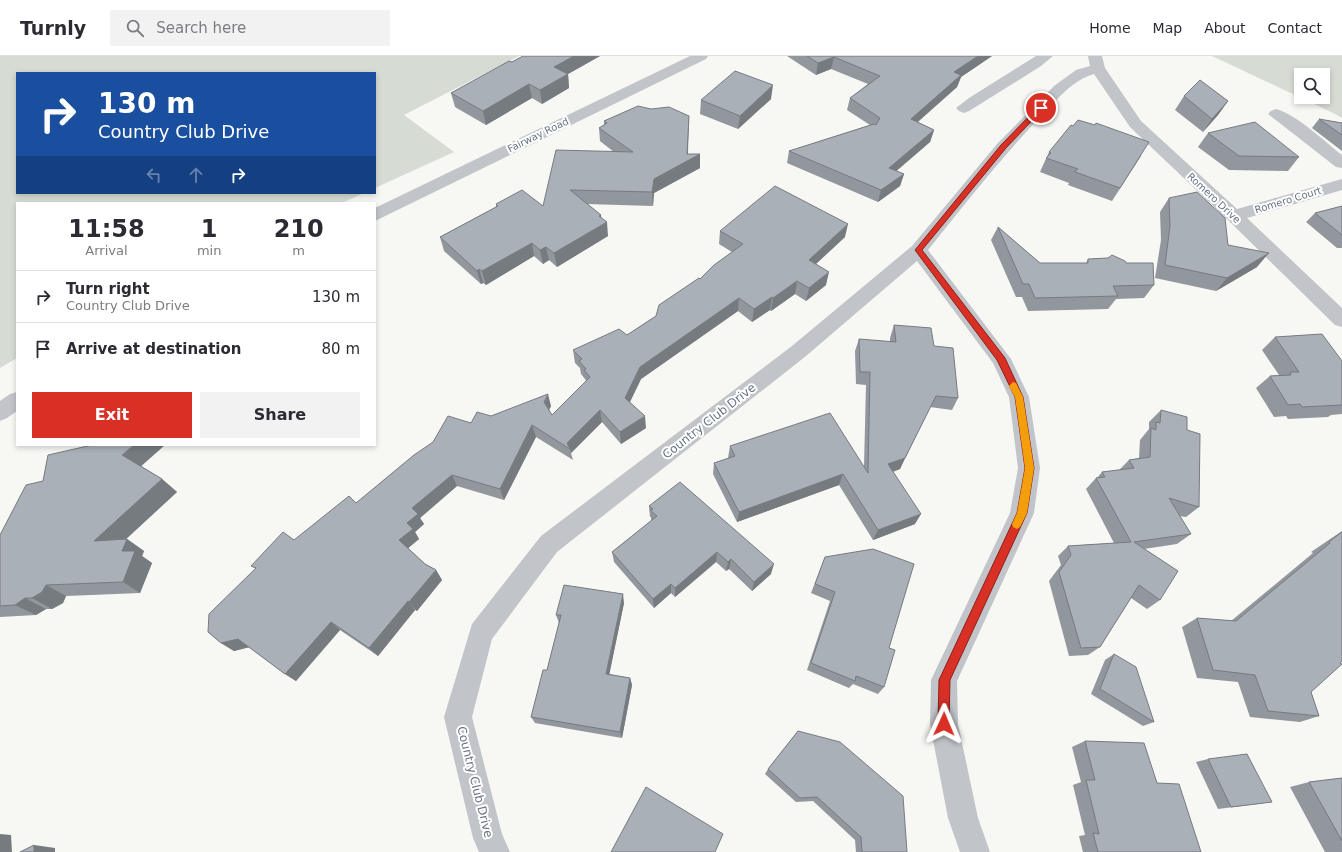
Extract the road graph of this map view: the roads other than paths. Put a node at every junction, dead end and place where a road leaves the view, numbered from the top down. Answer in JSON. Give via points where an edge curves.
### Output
{"nodes":[{"id":1,"x":701,"y":56,"type":"edge"},
{"id":2,"x":1046,"y":56,"type":"edge"},
{"id":3,"x":1096,"y":62,"type":"edge"},
{"id":4,"x":964,"y":108,"type":"dead end"},
{"id":5,"x":1276,"y":114,"type":"dead end"},
{"id":6,"x":1342,"y":163,"type":"edge"},
{"id":7,"x":1342,"y":184,"type":"edge"},
{"id":8,"x":376,"y":215,"type":"edge"},
{"id":9,"x":1234,"y":216,"type":"junction"},
{"id":10,"x":918,"y":250,"type":"junction"},
{"id":11,"x":1342,"y":320,"type":"edge"},
{"id":12,"x":16,"y":401,"type":"edge"},
{"id":13,"x":0,"y":412,"type":"edge"},
{"id":14,"x":495,"y":852,"type":"edge"},
{"id":15,"x":975,"y":852,"type":"edge"}],
"edges":[{"from":1,"to":8,"type":"street","name":"Fairway Road"},
{"from":2,"to":4,"type":"street"},
{"from":3,"to":9,"type":"street","name":"Romero Drive","via":[[1135,124]]},
{"from":3,"to":10,"type":"street","name":"Country Club Drive","via":[[1059,89],[1003,147]]},
{"from":5,"to":6,"type":"street"},
{"from":7,"to":9,"type":"street","name":"Romero Court"},
{"from":9,"to":11,"type":"street","name":"Romero Drive"},
{"from":10,"to":14,"type":"street","name":"Country Club Drive","via":[[798,351],[548,544],[481,633],[458,717],[488,838]]},
{"from":10,"to":15,"type":"street","via":[[1001,358],[1019,397],[1029,468],[1022,513],[944,680],[944,724],[963,818]]},
{"from":12,"to":13,"type":"street"}]}
